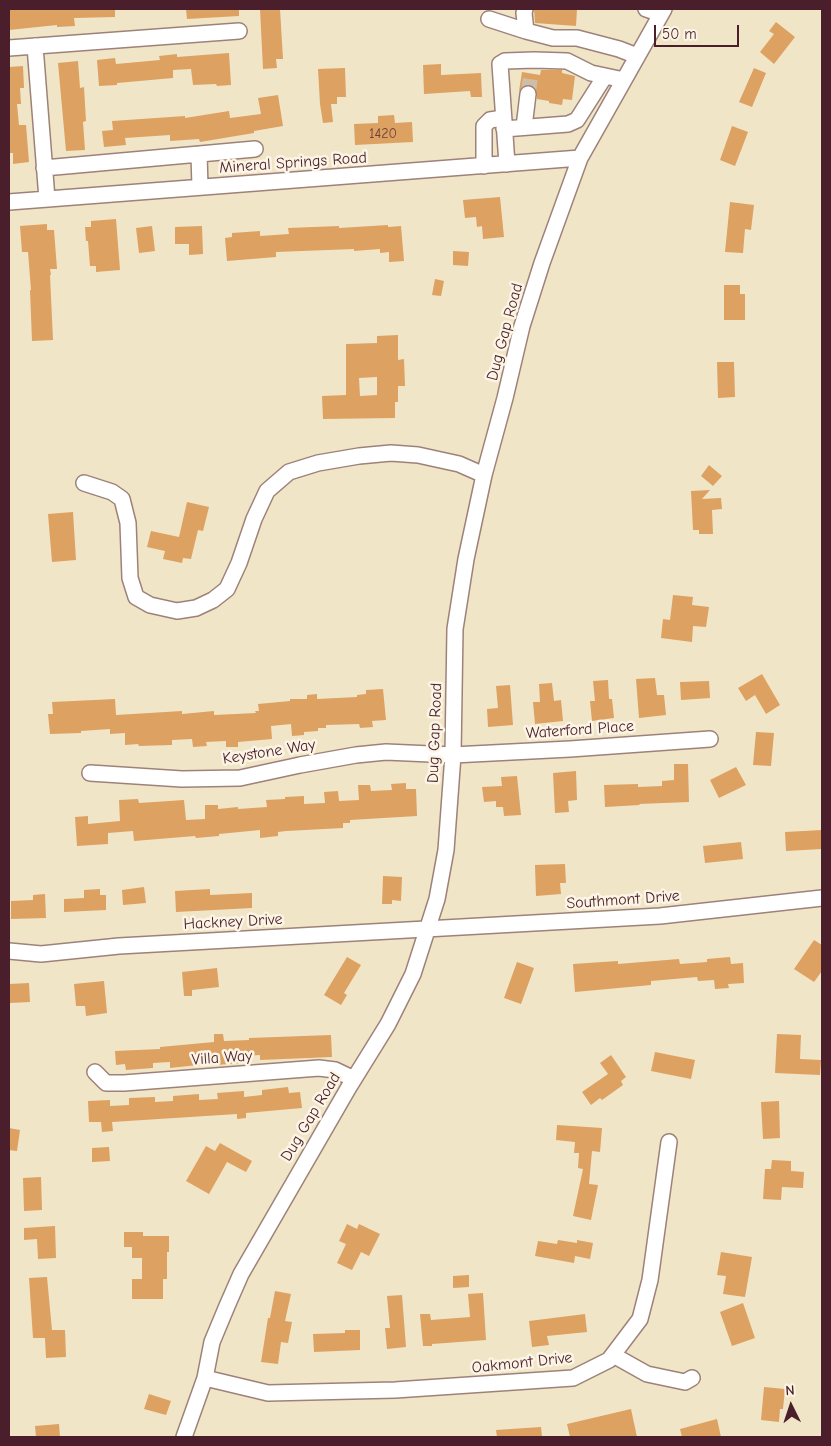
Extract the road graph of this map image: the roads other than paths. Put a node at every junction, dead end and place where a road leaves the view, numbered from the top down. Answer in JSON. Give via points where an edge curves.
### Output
{"nodes":[{"id":1,"x":524,"y":9,"type":"edge"},
{"id":2,"x":646,"y":9,"type":"edge"},
{"id":3,"x":662,"y":11,"type":"edge"},
{"id":4,"x":489,"y":19,"type":"dead end"},
{"id":5,"x":239,"y":31,"type":"dead end"},
{"id":6,"x":526,"y":31,"type":"junction"},
{"id":7,"x":34,"y":46,"type":"junction"},
{"id":8,"x":9,"y":48,"type":"edge"},
{"id":9,"x":637,"y":56,"type":"junction"},
{"id":10,"x":605,"y":76,"type":"junction"},
{"id":11,"x":624,"y":80,"type":"junction"},
{"id":12,"x":528,"y":94,"type":"tunnel mouth"},
{"id":13,"x":503,"y":123,"type":"junction"},
{"id":14,"x":524,"y":127,"type":"junction"},
{"id":15,"x":255,"y":149,"type":"dead end"},
{"id":16,"x":199,"y":154,"type":"junction"},
{"id":17,"x":580,"y":158,"type":"junction"},
{"id":18,"x":507,"y":164,"type":"junction"},
{"id":19,"x":484,"y":166,"type":"junction"},
{"id":20,"x":44,"y":168,"type":"junction"},
{"id":21,"x":200,"y":187,"type":"junction"},
{"id":22,"x":47,"y":199,"type":"junction"},
{"id":23,"x":9,"y":202,"type":"edge"},
{"id":24,"x":484,"y":475,"type":"junction"},
{"id":25,"x":84,"y":483,"type":"dead end"},
{"id":26,"x":710,"y":739,"type":"dead end"},
{"id":27,"x":453,"y":755,"type":"junction"},
{"id":28,"x":90,"y":773,"type":"dead end"},
{"id":29,"x":822,"y":898,"type":"edge"},
{"id":30,"x":426,"y":929,"type":"junction"},
{"id":31,"x":9,"y":951,"type":"edge"},
{"id":32,"x":95,"y":1072,"type":"dead end"},
{"id":33,"x":354,"y":1080,"type":"junction"},
{"id":34,"x":669,"y":1142,"type":"dead end"},
{"id":35,"x":613,"y":1355,"type":"junction"},
{"id":36,"x":205,"y":1378,"type":"junction"},
{"id":37,"x":692,"y":1378,"type":"dead end"},
{"id":38,"x":184,"y":1437,"type":"edge"}],
"edges":[{"from":1,"to":6,"type":"street"},
{"from":2,"to":3,"type":"street"},
{"from":3,"to":9,"type":"street","name":"Dug Gap Road"},
{"from":4,"to":6,"type":"street"},
{"from":5,"to":7,"type":"street"},
{"from":6,"to":9,"type":"street","via":[[553,38],[577,38]]},
{"from":7,"to":8,"type":"street"},
{"from":7,"to":20,"type":"street"},
{"from":9,"to":11,"type":"street","name":"Dug Gap Road"},
{"from":10,"to":11,"type":"street"},
{"from":10,"to":13,"type":"street","via":[[568,61],[532,67],[504,61],[499,69]]},
{"from":10,"to":14,"type":"street","via":[[577,120],[568,124]]},
{"from":11,"to":17,"type":"street","name":"Dug Gap Road"},
{"from":12,"to":14,"type":"street"},
{"from":13,"to":14,"type":"street"},
{"from":13,"to":18,"type":"street"},
{"from":13,"to":19,"type":"street","via":[[490,120],[484,126]]},
{"from":15,"to":16,"type":"street"},
{"from":16,"to":20,"type":"street"},
{"from":16,"to":21,"type":"street"},
{"from":17,"to":18,"type":"street","name":"Mineral Springs Road"},
{"from":17,"to":24,"type":"street","name":"Dug Gap Road","via":[[522,326]]},
{"from":18,"to":19,"type":"street","name":"Mineral Springs Road"},
{"from":19,"to":21,"type":"street","name":"Mineral Springs Road"},
{"from":20,"to":22,"type":"street"},
{"from":21,"to":22,"type":"street","name":"Mineral Springs Road"},
{"from":22,"to":23,"type":"street","name":"Mineral Springs Road"},
{"from":24,"to":25,"type":"street","via":[[459,464],[391,453],[318,462],[289,472],[268,491],[227,588],[196,608],[177,611],[150,606],[136,597],[130,578],[128,523],[122,499],[112,492]]},
{"from":24,"to":27,"type":"street","name":"Dug Gap Road","via":[[455,629]]},
{"from":26,"to":27,"type":"street","name":"Waterford Place"},
{"from":27,"to":28,"type":"street","name":"Keystone Way","via":[[386,752],[240,778],[182,779]]},
{"from":27,"to":30,"type":"street","name":"Dug Gap Road","via":[[446,850],[437,899]]},
{"from":29,"to":30,"type":"street","name":"Southmont Drive","via":[[660,916]]},
{"from":30,"to":31,"type":"street","name":"Hackney Drive","via":[[119,946],[42,954]]},
{"from":30,"to":33,"type":"street","name":"Dug Gap Road","via":[[413,974]]},
{"from":32,"to":33,"type":"street","name":"Villa Way","via":[[106,1083],[124,1083],[319,1068],[335,1070]]},
{"from":33,"to":36,"type":"street","name":"Dug Gap Road","via":[[241,1274],[212,1342]]},
{"from":34,"to":35,"type":"street","name":"Oakmont Drive","via":[[650,1280],[640,1319]]},
{"from":35,"to":36,"type":"street","name":"Oakmont Drive","via":[[598,1367],[573,1378],[395,1390],[268,1393]]},
{"from":35,"to":37,"type":"street","via":[[647,1374],[685,1382]]},
{"from":36,"to":38,"type":"street","name":"Dug Gap Road"}]}
